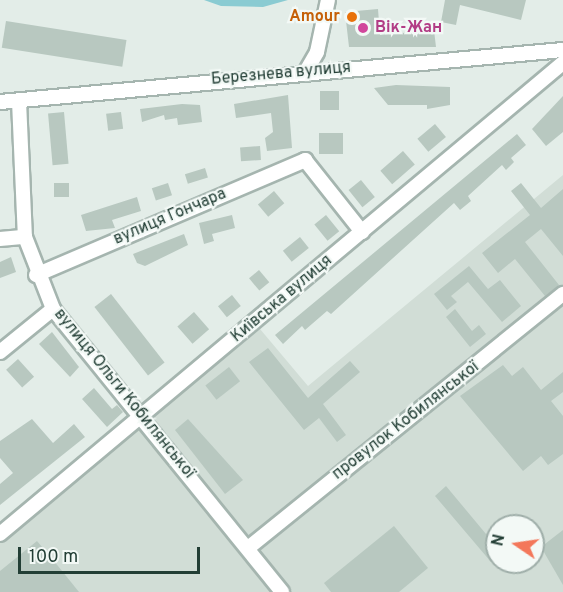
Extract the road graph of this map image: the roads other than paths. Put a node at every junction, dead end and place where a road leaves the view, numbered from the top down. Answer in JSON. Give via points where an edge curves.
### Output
{"nodes":[{"id":1,"x":328,"y":0,"type":"edge"},
{"id":2,"x":563,"y":50,"type":"edge"},
{"id":3,"x":563,"y":63,"type":"edge"},
{"id":4,"x":305,"y":73,"type":"junction"},
{"id":5,"x":19,"y":101,"type":"junction"},
{"id":6,"x":0,"y":102,"type":"edge"},
{"id":7,"x":362,"y":232,"type":"junction"},
{"id":8,"x":26,"y":237,"type":"junction"},
{"id":9,"x":0,"y":239,"type":"edge"},
{"id":10,"x":36,"y":275,"type":"junction"},
{"id":11,"x":563,"y":294,"type":"edge"},
{"id":12,"x":53,"y":309,"type":"junction"},
{"id":13,"x":0,"y":352,"type":"edge"},
{"id":14,"x":142,"y":415,"type":"junction"},
{"id":15,"x":0,"y":534,"type":"edge"},
{"id":16,"x":248,"y":548,"type":"junction"},
{"id":17,"x":282,"y":592,"type":"edge"}],
"edges":[{"from":1,"to":4,"type":"street","via":[[317,52]]},
{"from":2,"to":4,"type":"street","name":"Березнева вулиця"},
{"from":3,"to":7,"type":"street","name":"Київська вулиця"},
{"from":4,"to":5,"type":"street","name":"Березнева вулиця"},
{"from":5,"to":6,"type":"street","name":"Березнева вулиця"},
{"from":5,"to":8,"type":"street","name":"вулиця Ольги Кобилянської"},
{"from":7,"to":10,"type":"street","name":"вулиця Гончара","via":[[305,160]]},
{"from":7,"to":14,"type":"street","name":"Київська вулиця"},
{"from":8,"to":9,"type":"street"},
{"from":8,"to":10,"type":"street","name":"вулиця Ольги Кобилянської"},
{"from":10,"to":12,"type":"street","name":"вулиця Ольги Кобилянської"},
{"from":11,"to":16,"type":"street","name":"провулок Кобилянської"},
{"from":12,"to":13,"type":"street"},
{"from":12,"to":14,"type":"street","name":"вулиця Ольги Кобилянської"},
{"from":14,"to":15,"type":"street","name":"Київська вулиця"},
{"from":14,"to":16,"type":"street","name":"вулиця Ольги Кобилянської"},
{"from":16,"to":17,"type":"street","name":"вулиця Ольги Кобилянської"}]}
